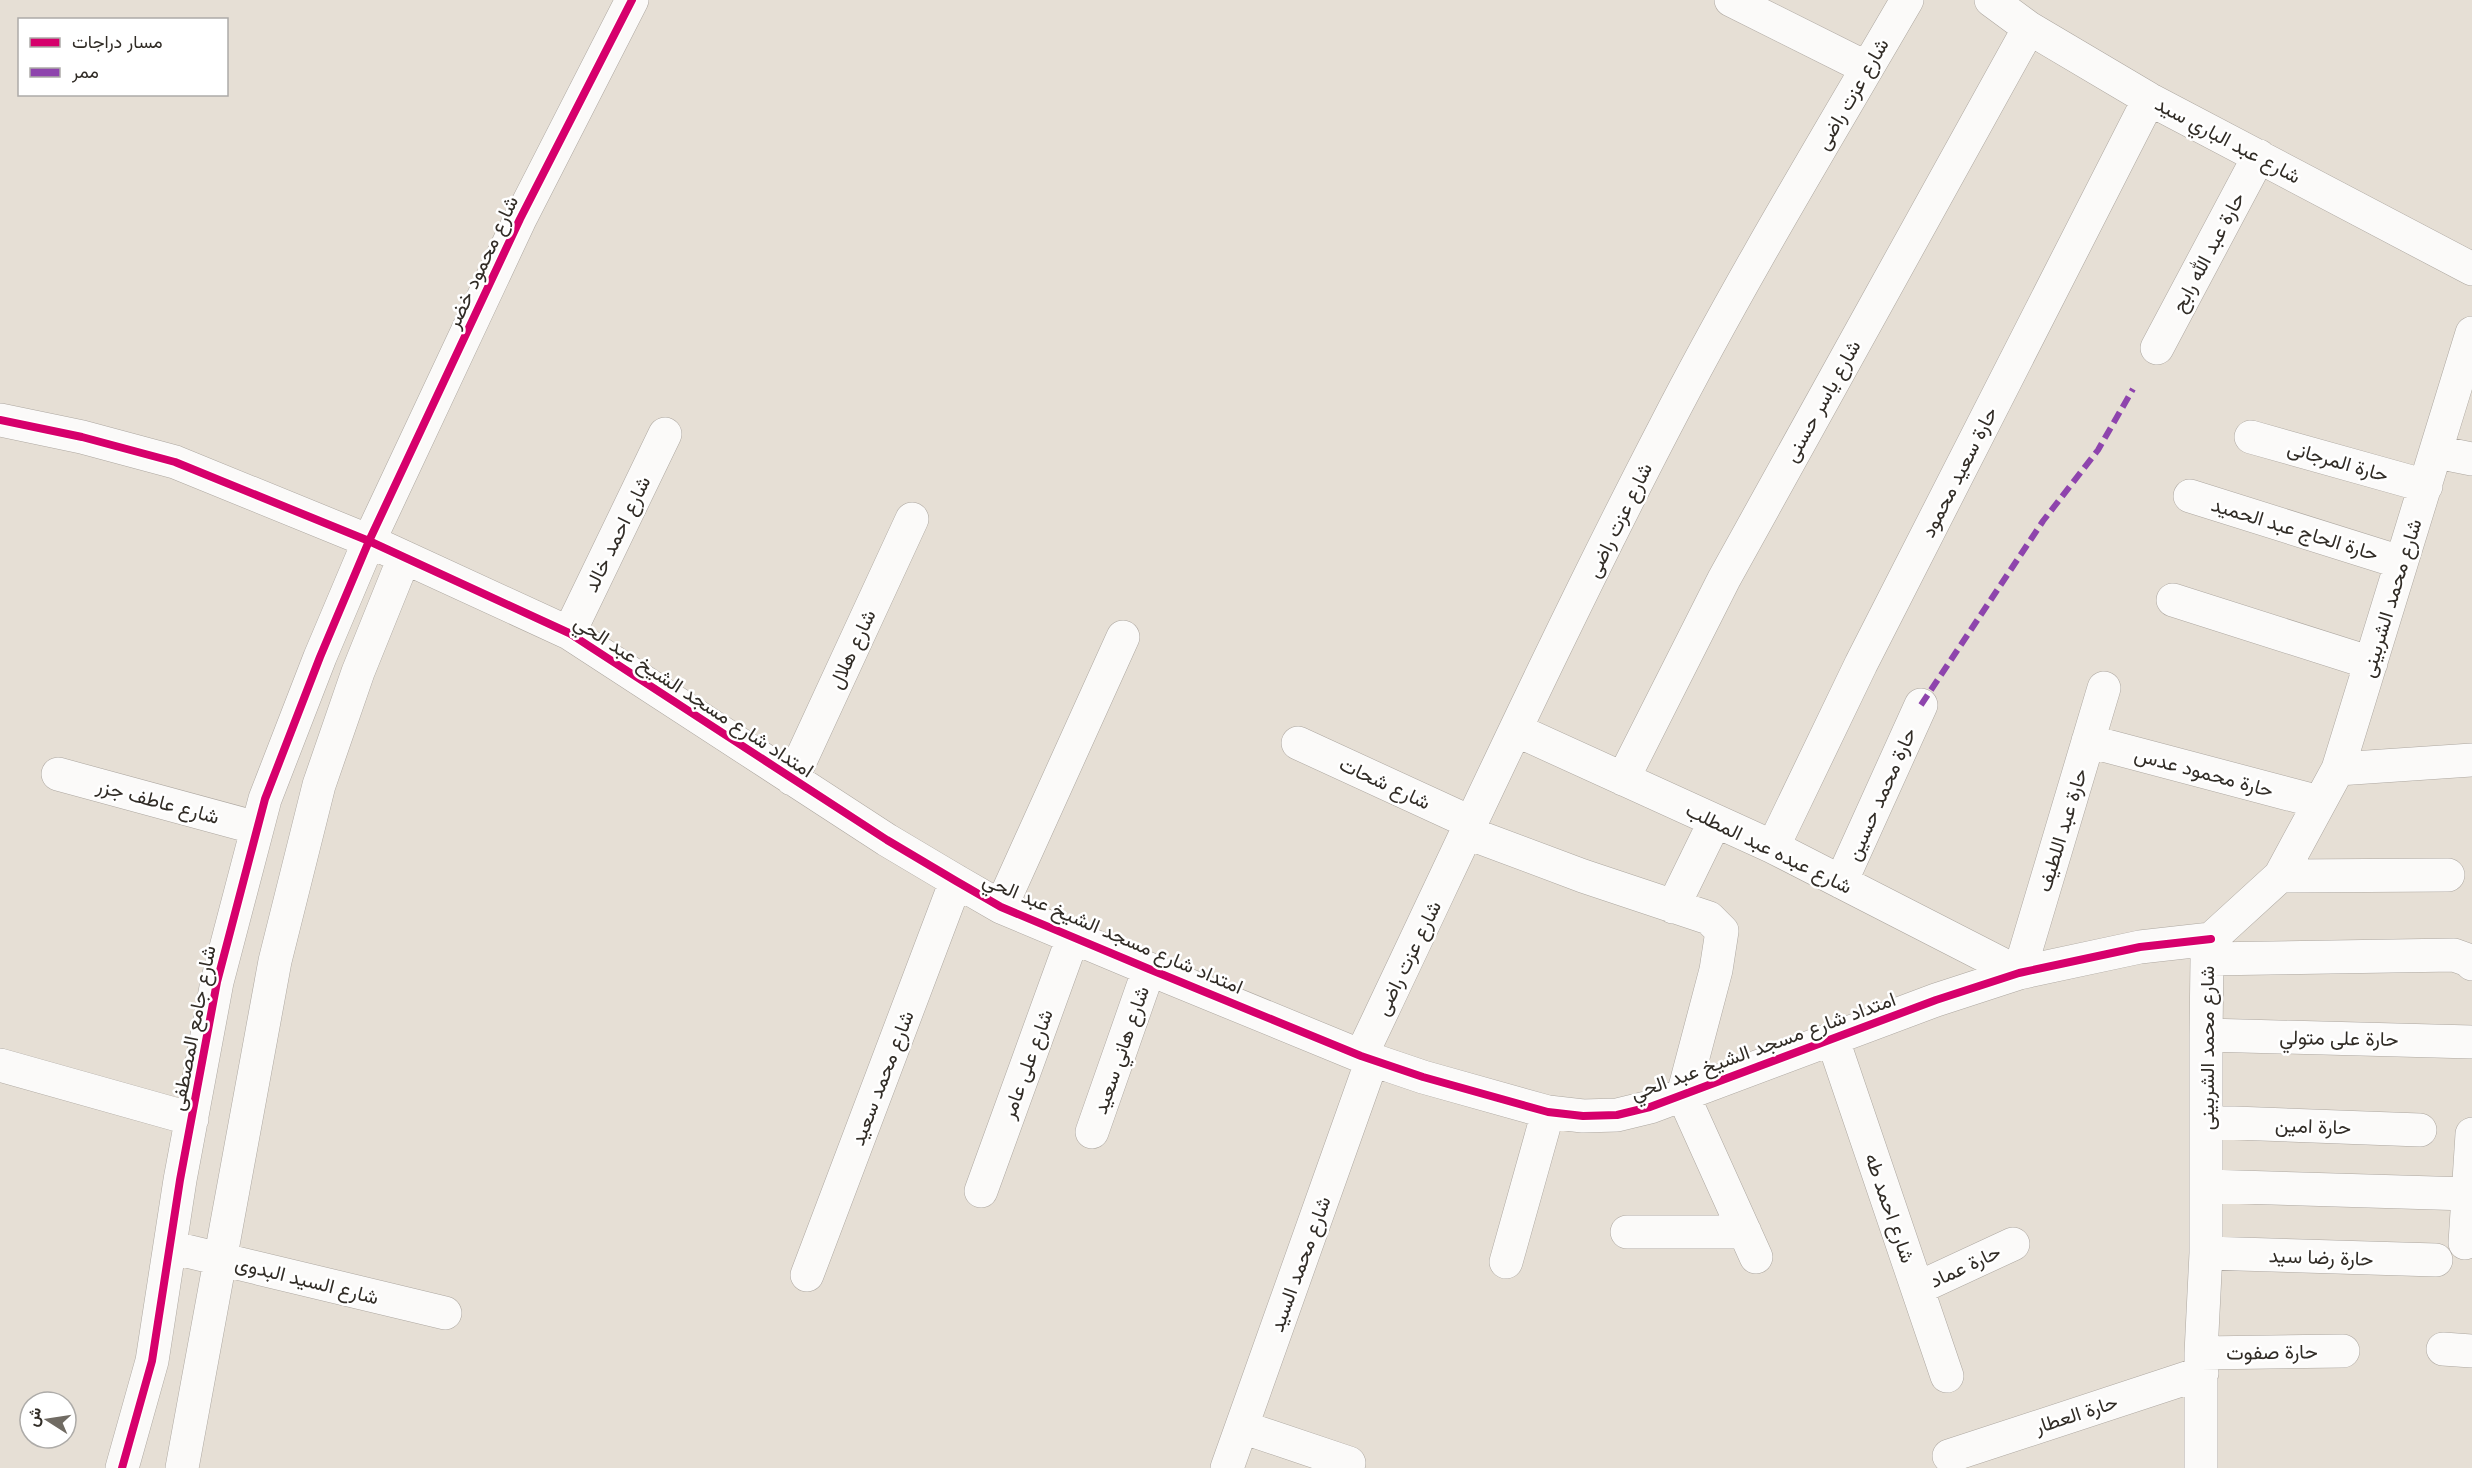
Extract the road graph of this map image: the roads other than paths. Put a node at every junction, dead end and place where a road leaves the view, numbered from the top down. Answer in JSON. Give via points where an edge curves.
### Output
{"nodes":[{"id":1,"x":632,"y":0,"type":"edge"},
{"id":2,"x":1731,"y":0,"type":"edge"},
{"id":3,"x":1907,"y":0,"type":"edge"},
{"id":4,"x":1991,"y":0,"type":"edge"},
{"id":5,"x":2029,"y":28,"type":"junction"},
{"id":6,"x":1867,"y":68,"type":"junction"},
{"id":7,"x":2149,"y":99,"type":"junction"},
{"id":8,"x":2259,"y":156,"type":"junction"},
{"id":9,"x":2472,"y":269,"type":"edge"},
{"id":10,"x":2472,"y":333,"type":"edge"},
{"id":11,"x":2157,"y":348,"type":"dead end"},
{"id":12,"x":0,"y":420,"type":"edge"},
{"id":13,"x":665,"y":434,"type":"dead end"},
{"id":14,"x":2251,"y":437,"type":"dead end"},
{"id":15,"x":2437,"y":452,"type":"junction"},
{"id":16,"x":2472,"y":459,"type":"edge"},
{"id":17,"x":2426,"y":486,"type":"junction"},
{"id":18,"x":2190,"y":496,"type":"dead end"},
{"id":19,"x":912,"y":519,"type":"dead end"},
{"id":20,"x":369,"y":541,"type":"junction"},
{"id":21,"x":404,"y":558,"type":"junction"},
{"id":22,"x":2400,"y":562,"type":"junction"},
{"id":23,"x":2173,"y":600,"type":"dead end"},
{"id":24,"x":569,"y":633,"type":"junction"},
{"id":25,"x":1123,"y":637,"type":"dead end"},
{"id":26,"x":2371,"y":663,"type":"junction"},
{"id":27,"x":2104,"y":688,"type":"dead end"},
{"id":28,"x":1921,"y":705,"type":"dead end"},
{"id":29,"x":1516,"y":730,"type":"junction"},
{"id":30,"x":2088,"y":741,"type":"junction"},
{"id":31,"x":1298,"y":743,"type":"dead end"},
{"id":32,"x":2472,"y":760,"type":"edge"},
{"id":33,"x":2338,"y":769,"type":"junction"},
{"id":34,"x":58,"y":774,"type":"dead end"},
{"id":35,"x":792,"y":779,"type":"junction"},
{"id":36,"x":1623,"y":779,"type":"junction"},
{"id":37,"x":2319,"y":802,"type":"junction"},
{"id":38,"x":1715,"y":821,"type":"junction"},
{"id":39,"x":258,"y":828,"type":"junction"},
{"id":40,"x":1470,"y":828,"type":"junction"},
{"id":41,"x":1773,"y":847,"type":"junction"},
{"id":42,"x":2448,"y":875,"type":"dead end"},
{"id":43,"x":2280,"y":876,"type":"junction"},
{"id":44,"x":956,"y":881,"type":"junction"},
{"id":45,"x":1841,"y":882,"type":"junction"},
{"id":46,"x":1001,"y":907,"type":"junction"},
{"id":47,"x":1673,"y":907,"type":"junction"},
{"id":48,"x":1073,"y":937,"type":"junction"},
{"id":49,"x":2209,"y":949,"type":"junction"},
{"id":50,"x":2472,"y":964,"type":"edge"},
{"id":51,"x":1149,"y":969,"type":"junction"},
{"id":52,"x":2019,"y":973,"type":"junction"},
{"id":53,"x":2206,"y":1035,"type":"junction"},
{"id":54,"x":1833,"y":1040,"type":"junction"},
{"id":55,"x":2472,"y":1042,"type":"edge"},
{"id":56,"x":1367,"y":1058,"type":"junction"},
{"id":57,"x":0,"y":1065,"type":"edge"},
{"id":58,"x":1683,"y":1095,"type":"junction"},
{"id":59,"x":1548,"y":1112,"type":"junction"},
{"id":60,"x":192,"y":1119,"type":"junction"},
{"id":61,"x":2207,"y":1122,"type":"junction"},
{"id":62,"x":2420,"y":1130,"type":"dead end"},
{"id":63,"x":1092,"y":1132,"type":"dead end"},
{"id":64,"x":2472,"y":1134,"type":"edge"},
{"id":65,"x":2206,"y":1186,"type":"junction"},
{"id":66,"x":981,"y":1191,"type":"dead end"},
{"id":67,"x":2468,"y":1194,"type":"junction"},
{"id":68,"x":1627,"y":1232,"type":"dead end"},
{"id":69,"x":2464,"y":1243,"type":"dead end"},
{"id":70,"x":2013,"y":1244,"type":"dead end"},
{"id":71,"x":170,"y":1247,"type":"junction"},
{"id":72,"x":2206,"y":1253,"type":"junction"},
{"id":73,"x":220,"y":1259,"type":"junction"},
{"id":74,"x":2436,"y":1260,"type":"dead end"},
{"id":75,"x":1506,"y":1262,"type":"dead end"},
{"id":76,"x":807,"y":1275,"type":"dead end"},
{"id":77,"x":1918,"y":1288,"type":"junction"},
{"id":78,"x":445,"y":1313,"type":"dead end"},
{"id":79,"x":2343,"y":1351,"type":"dead end"},
{"id":80,"x":2202,"y":1363,"type":"junction"},
{"id":81,"x":1947,"y":1376,"type":"dead end"},
{"id":82,"x":1242,"y":1427,"type":"junction"},
{"id":83,"x":1949,"y":1456,"type":"dead end"},
{"id":84,"x":1349,"y":1463,"type":"dead end"},
{"id":85,"x":122,"y":1468,"type":"edge"},
{"id":86,"x":182,"y":1468,"type":"edge"},
{"id":87,"x":1227,"y":1468,"type":"edge"},
{"id":88,"x":2201,"y":1468,"type":"edge"}],
"edges":[{"from":1,"to":20,"type":"street","name":"شارع محمود خضر","via":[[520,219]]},
{"from":2,"to":6,"type":"street"},
{"from":3,"to":6,"type":"street","name":"شارع عزت راضى"},
{"from":4,"to":5,"type":"street","name":"شارع عبد الباري سيد"},
{"from":5,"to":7,"type":"street","name":"شارع عبد الباري سيد"},
{"from":5,"to":36,"type":"street","name":"شارع ياسر حسنى","via":[[1724,579]]},
{"from":6,"to":29,"type":"street","name":"شارع عزت راضى","via":[[1755,260],[1665,427]]},
{"from":7,"to":8,"type":"street","name":"شارع عبد الباري سيد"},
{"from":7,"to":41,"type":"street","name":"حارة سعيد محمود","via":[[1861,664]]},
{"from":8,"to":9,"type":"street","name":"شارع عبد الباري سيد"},
{"from":8,"to":11,"type":"street","name":"حارة عبد الله رابح"},
{"from":10,"to":15,"type":"street","name":"شارع محمد الشربينى"},
{"from":12,"to":20,"type":"street","name":"امتداد شارع مسجد الشيخ عبد الحي","via":[[175,462]]},
{"from":13,"to":24,"type":"street","name":"شارع احمد خالد"},
{"from":14,"to":17,"type":"street","name":"حارة المرجانى"},
{"from":15,"to":16,"type":"street"},
{"from":15,"to":17,"type":"street","name":"شارع محمد الشربينى"},
{"from":17,"to":22,"type":"street","name":"شارع محمد الشربينى"},
{"from":18,"to":22,"type":"street","name":"حارة الحاج عبد الحميد"},
{"from":19,"to":35,"type":"street","name":"شارع هلال"},
{"from":20,"to":21,"type":"street","name":"امتداد شارع مسجد الشيخ عبد الحي"},
{"from":20,"to":39,"type":"street","name":"شارع جامع المصطفى","via":[[265,799]]},
{"from":21,"to":24,"type":"street","name":"امتداد شارع مسجد الشيخ عبد الحي"},
{"from":21,"to":73,"type":"street","via":[[319,784],[275,961]]},
{"from":22,"to":26,"type":"street","name":"شارع محمد الشربينى"},
{"from":23,"to":26,"type":"street"},
{"from":24,"to":35,"type":"street","name":"امتداد شارع مسجد الشيخ عبد الحي"},
{"from":25,"to":46,"type":"street"},
{"from":26,"to":33,"type":"street","name":"شارع محمد الشربينى"},
{"from":27,"to":30,"type":"street","name":"حارة عبد اللطيف"},
{"from":28,"to":45,"type":"street","name":"حارة محمد حسين"},
{"from":29,"to":36,"type":"street","name":"شارع عبده عبد المطلب"},
{"from":29,"to":40,"type":"street","name":"شارع عزت راضى"},
{"from":30,"to":37,"type":"street","name":"حارة محمود عدس"},
{"from":30,"to":52,"type":"street","name":"حارة عبد اللطيف"},
{"from":31,"to":40,"type":"street","name":"شارع شحات"},
{"from":32,"to":33,"type":"street"},
{"from":33,"to":37,"type":"street","name":"شارع محمد الشربينى"},
{"from":34,"to":39,"type":"street","name":"شارع عاطف جزر"},
{"from":35,"to":44,"type":"street","name":"امتداد شارع مسجد الشيخ عبد الحي"},
{"from":36,"to":38,"type":"street","name":"شارع عبده عبد المطلب"},
{"from":37,"to":43,"type":"street","name":"شارع محمد الشربينى"},
{"from":38,"to":41,"type":"street","name":"شارع عبده عبد المطلب"},
{"from":38,"to":47,"type":"street"},
{"from":39,"to":60,"type":"street","name":"شارع جامع المصطفى","via":[[217,982]]},
{"from":40,"to":47,"type":"street","name":"شارع شحات"},
{"from":40,"to":56,"type":"street","name":"شارع عزت راضى"},
{"from":41,"to":45,"type":"street","name":"شارع عبده عبد المطلب"},
{"from":42,"to":43,"type":"street"},
{"from":43,"to":49,"type":"street","name":"شارع محمد الشربينى"},
{"from":44,"to":46,"type":"street","name":"امتداد شارع مسجد الشيخ عبد الحي"},
{"from":44,"to":76,"type":"street","name":"شارع محمد سعيد"},
{"from":45,"to":52,"type":"street","name":"شارع عبده عبد المطلب"},
{"from":46,"to":48,"type":"street","name":"امتداد شارع مسجد الشيخ عبد الحي"},
{"from":47,"to":58,"type":"street","name":"شارع شحات","via":[[1709,918],[1722,931],[1716,970]]},
{"from":48,"to":51,"type":"street","name":"امتداد شارع مسجد الشيخ عبد الحي"},
{"from":48,"to":66,"type":"street","name":"شارع على عامر"},
{"from":49,"to":50,"type":"street","name":"امتداد شارع مسجد الشيخ عبد الحي","via":[[2454,955]]},
{"from":49,"to":52,"type":"street","name":"امتداد شارع مسجد الشيخ عبد الحي","via":[[2140,947]]},
{"from":49,"to":53,"type":"street","name":"شارع محمد الشربينى"},
{"from":51,"to":56,"type":"street","name":"امتداد شارع مسجد الشيخ عبد الحي"},
{"from":51,"to":63,"type":"street","name":"شارع هاني سعيد"},
{"from":52,"to":54,"type":"street","name":"امتداد شارع مسجد الشيخ عبد الحي"},
{"from":53,"to":55,"type":"street","name":"حارة على متولي"},
{"from":53,"to":61,"type":"street","name":"شارع محمد الشربينى"},
{"from":54,"to":58,"type":"street","name":"امتداد شارع مسجد الشيخ عبد الحي"},
{"from":54,"to":77,"type":"street","name":"شارع احمد طه"},
{"from":56,"to":59,"type":"street","name":"امتداد شارع مسجد الشيخ عبد الحي"},
{"from":56,"to":82,"type":"street","name":"شارع محمد السيد"},
{"from":57,"to":60,"type":"street"},
{"from":58,"to":59,"type":"street","name":"امتداد شارع مسجد الشيخ عبد الحي","via":[[1617,1115]]},
{"from":58,"to":68,"type":"street","via":[[1750,1245]]},
{"from":59,"to":75,"type":"street"},
{"from":60,"to":71,"type":"street","name":"شارع جامع المصطفى"},
{"from":61,"to":62,"type":"street","name":"حارة امين"},
{"from":61,"to":65,"type":"street","name":"شارع محمد الشربينى"},
{"from":64,"to":67,"type":"street"},
{"from":65,"to":67,"type":"street"},
{"from":65,"to":72,"type":"street","name":"شارع محمد الشربينى"},
{"from":67,"to":69,"type":"street"},
{"from":70,"to":77,"type":"street","name":"حارة عماد"},
{"from":71,"to":73,"type":"street","name":"شارع السيد البدوى"},
{"from":71,"to":85,"type":"street","name":"شارع جامع المصطفى","via":[[152,1361]]},
{"from":72,"to":74,"type":"street","name":"حارة رضا سيد"},
{"from":72,"to":80,"type":"street","name":"شارع محمد الشربينى"},
{"from":73,"to":78,"type":"street","name":"شارع السيد البدوى"},
{"from":73,"to":86,"type":"street"},
{"from":77,"to":81,"type":"street","name":"شارع احمد طه"},
{"from":79,"to":80,"type":"street","name":"حارة صفوت"},
{"from":80,"to":83,"type":"street","name":"حارة العطار"},
{"from":80,"to":88,"type":"street","name":"شارع محمد الشربينى"},
{"from":82,"to":84,"type":"street"},
{"from":82,"to":87,"type":"street","name":"شارع محمد السيد"}]}
